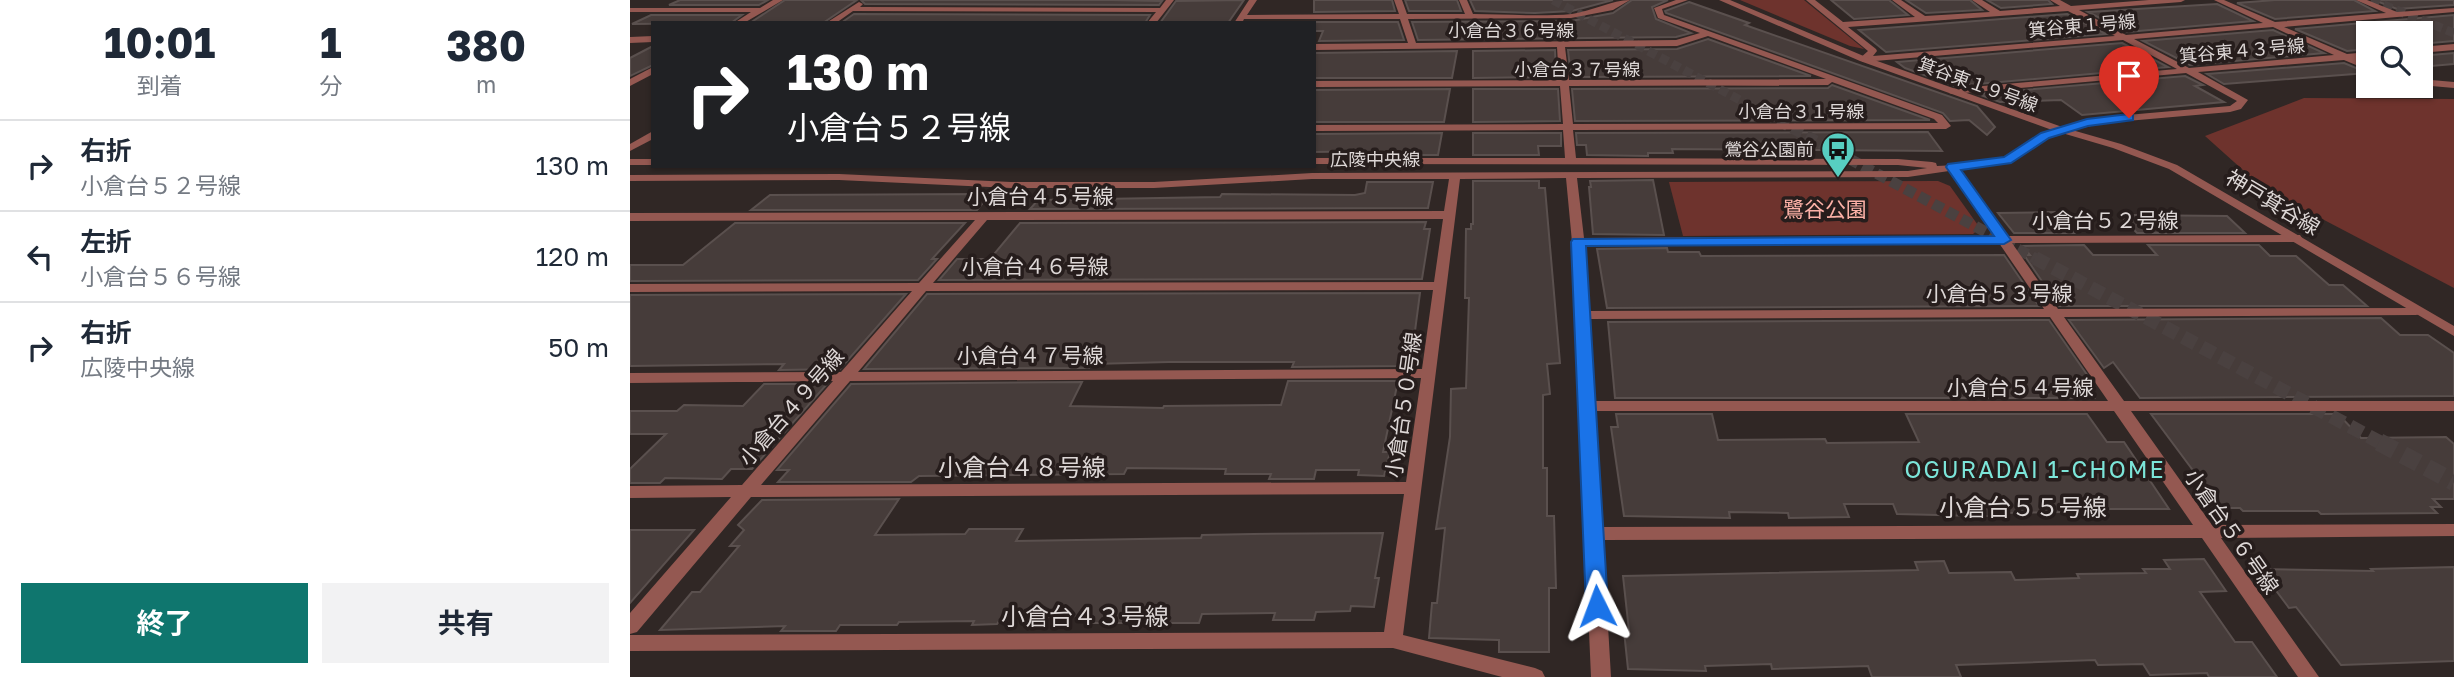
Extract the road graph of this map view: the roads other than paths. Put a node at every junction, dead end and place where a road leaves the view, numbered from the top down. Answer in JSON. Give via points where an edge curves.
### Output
{"nodes":[{"id":1,"x":779,"y":0,"type":"edge"},
{"id":2,"x":866,"y":0,"type":"edge"},
{"id":3,"x":1170,"y":0,"type":"edge"},
{"id":4,"x":1253,"y":0,"type":"edge"},
{"id":5,"x":1398,"y":0,"type":"edge"},
{"id":6,"x":1462,"y":0,"type":"edge"},
{"id":7,"x":1626,"y":0,"type":"edge"},
{"id":8,"x":1684,"y":0,"type":"edge"},
{"id":9,"x":1723,"y":0,"type":"edge"},
{"id":10,"x":1810,"y":0,"type":"edge"},
{"id":11,"x":1896,"y":0,"type":"edge"},
{"id":12,"x":1976,"y":0,"type":"edge"},
{"id":13,"x":2054,"y":0,"type":"edge"},
{"id":14,"x":2181,"y":0,"type":"edge"},
{"id":15,"x":2218,"y":0,"type":"edge"},
{"id":16,"x":2360,"y":0,"type":"edge"},
{"id":17,"x":2139,"y":1,"type":"edge"},
{"id":18,"x":2070,"y":8,"type":"junction"},
{"id":19,"x":852,"y":9,"type":"junction"},
{"id":20,"x":630,"y":10,"type":"edge"},
{"id":21,"x":761,"y":10,"type":"junction"},
{"id":22,"x":1162,"y":10,"type":"junction"},
{"id":23,"x":2454,"y":10,"type":"edge"},
{"id":24,"x":1998,"y":13,"type":"junction"},
{"id":25,"x":2398,"y":15,"type":"junction"},
{"id":26,"x":1404,"y":16,"type":"junction"},
{"id":27,"x":1470,"y":16,"type":"junction"},
{"id":28,"x":1923,"y":19,"type":"junction"},
{"id":29,"x":1240,"y":20,"type":"edge"},
{"id":30,"x":742,"y":21,"type":"edge"},
{"id":31,"x":833,"y":21,"type":"edge"},
{"id":32,"x":1153,"y":21,"type":"edge"},
{"id":33,"x":1841,"y":25,"type":"junction"},
{"id":34,"x":2273,"y":25,"type":"junction"},
{"id":35,"x":1706,"y":34,"type":"junction"},
{"id":36,"x":2124,"y":37,"type":"junction"},
{"id":37,"x":651,"y":39,"type":"edge"},
{"id":38,"x":630,"y":40,"type":"edge"},
{"id":39,"x":1561,"y":45,"type":"junction"},
{"id":40,"x":1413,"y":46,"type":"junction"},
{"id":41,"x":1316,"y":47,"type":"edge"},
{"id":42,"x":2454,"y":47,"type":"edge"},
{"id":43,"x":2433,"y":49,"type":"edge"},
{"id":44,"x":2356,"y":56,"type":"edge"},
{"id":45,"x":2345,"y":57,"type":"junction"},
{"id":46,"x":1863,"y":59,"type":"junction"},
{"id":47,"x":2356,"y":62,"type":"edge"},
{"id":48,"x":2188,"y":70,"type":"junction"},
{"id":49,"x":650,"y":72,"type":"edge"},
{"id":50,"x":630,"y":74,"type":"edge"},
{"id":51,"x":1840,"y":82,"type":"junction"},
{"id":52,"x":630,"y":83,"type":"edge"},
{"id":53,"x":2433,"y":83,"type":"edge"},
{"id":54,"x":1316,"y":84,"type":"edge"},
{"id":55,"x":1564,"y":85,"type":"junction"},
{"id":56,"x":2454,"y":85,"type":"edge"},
{"id":57,"x":1952,"y":91,"type":"junction"},
{"id":58,"x":1316,"y":128,"type":"edge"},
{"id":59,"x":1567,"y":128,"type":"junction"},
{"id":60,"x":2061,"y":130,"type":"junction"},
{"id":61,"x":651,"y":135,"type":"edge"},
{"id":62,"x":630,"y":148,"type":"edge"},
{"id":63,"x":1316,"y":161,"type":"edge"},
{"id":64,"x":630,"y":162,"type":"edge"},
{"id":65,"x":651,"y":162,"type":"edge"},
{"id":66,"x":1952,"y":167,"type":"junction"},
{"id":67,"x":1571,"y":168,"type":"junction"},
{"id":68,"x":1455,"y":176,"type":"junction"},
{"id":69,"x":630,"y":178,"type":"edge"},
{"id":70,"x":985,"y":215,"type":"junction"},
{"id":71,"x":1449,"y":215,"type":"junction"},
{"id":72,"x":630,"y":218,"type":"edge"},
{"id":73,"x":2296,"y":238,"type":"junction"},
{"id":74,"x":2004,"y":240,"type":"junction"},
{"id":75,"x":1578,"y":242,"type":"junction"},
{"id":76,"x":1440,"y":286,"type":"junction"},
{"id":77,"x":923,"y":287,"type":"junction"},
{"id":78,"x":630,"y":288,"type":"edge"},
{"id":79,"x":2416,"y":310,"type":"junction"},
{"id":80,"x":2055,"y":314,"type":"junction"},
{"id":81,"x":1582,"y":315,"type":"junction"},
{"id":82,"x":2454,"y":332,"type":"edge"},
{"id":83,"x":1430,"y":373,"type":"junction"},
{"id":84,"x":845,"y":377,"type":"junction"},
{"id":85,"x":630,"y":378,"type":"edge"},
{"id":86,"x":1587,"y":406,"type":"junction"},
{"id":87,"x":2454,"y":407,"type":"edge"},
{"id":88,"x":2119,"y":408,"type":"junction"},
{"id":89,"x":1413,"y":488,"type":"junction"},
{"id":90,"x":630,"y":492,"type":"edge"},
{"id":91,"x":746,"y":492,"type":"junction"},
{"id":92,"x":2205,"y":530,"type":"junction"},
{"id":93,"x":2454,"y":530,"type":"edge"},
{"id":94,"x":1593,"y":534,"type":"junction"},
{"id":95,"x":630,"y":626,"type":"edge"},
{"id":96,"x":1393,"y":640,"type":"junction"},
{"id":97,"x":630,"y":643,"type":"edge"},
{"id":98,"x":1535,"y":677,"type":"edge"},
{"id":99,"x":1601,"y":677,"type":"edge"},
{"id":100,"x":2309,"y":677,"type":"edge"}],
"edges":[{"from":1,"to":21,"type":"street"},
{"from":2,"to":19,"type":"street"},
{"from":3,"to":22,"type":"street"},
{"from":4,"to":29,"type":"street"},
{"from":5,"to":26,"type":"street"},
{"from":6,"to":27,"type":"street"},
{"from":7,"to":27,"type":"street","via":[[1594,12],[1557,16]]},
{"from":8,"to":35,"type":"street","name":"小倉台３１号線","via":[[1658,8],[1661,16]]},
{"from":9,"to":46,"type":"street","name":"箕谷東１号線"},
{"from":10,"to":33,"type":"street"},
{"from":11,"to":28,"type":"street"},
{"from":12,"to":24,"type":"street"},
{"from":13,"to":18,"type":"street","name":"箕谷東１９号線"},
{"from":14,"to":17,"type":"street"},
{"from":15,"to":34,"type":"street"},
{"from":16,"to":25,"type":"street"},
{"from":17,"to":18,"type":"street"},
{"from":18,"to":24,"type":"street"},
{"from":18,"to":36,"type":"street","name":"箕谷東１９号線"},
{"from":19,"to":22,"type":"street"},
{"from":19,"to":31,"type":"street"},
{"from":20,"to":21,"type":"street"},
{"from":21,"to":30,"type":"street"},
{"from":22,"to":32,"type":"street"},
{"from":23,"to":25,"type":"street","name":"箕谷東１号線"},
{"from":24,"to":28,"type":"street"},
{"from":25,"to":34,"type":"street","name":"箕谷東１号線"},
{"from":26,"to":27,"type":"street"},
{"from":26,"to":29,"type":"street"},
{"from":26,"to":40,"type":"street"},
{"from":28,"to":33,"type":"street"},
{"from":33,"to":46,"type":"street","via":[[1873,51]]},
{"from":34,"to":36,"type":"street","name":"箕谷東１号線"},
{"from":34,"to":45,"type":"street"},
{"from":35,"to":39,"type":"street","name":"小倉台３６号線","via":[[1677,43]]},
{"from":35,"to":51,"type":"street","name":"小倉台３１号線"},
{"from":36,"to":46,"type":"street","name":"箕谷東１号線"},
{"from":36,"to":48,"type":"street","name":"箕谷東１９号線"},
{"from":37,"to":38,"type":"street"},
{"from":39,"to":40,"type":"street","name":"小倉台３６号線"},
{"from":39,"to":55,"type":"street"},
{"from":40,"to":41,"type":"street","name":"小倉台３６号線"},
{"from":42,"to":43,"type":"street"},
{"from":44,"to":45,"type":"street","name":"箕谷東４３号線"},
{"from":45,"to":47,"type":"street"},
{"from":45,"to":48,"type":"street","name":"箕谷東４３号線"},
{"from":46,"to":57,"type":"street","name":"箕谷東１９号線"},
{"from":48,"to":57,"type":"street","name":"箕谷東４３号線"},
{"from":48,"to":60,"type":"street","name":"箕谷東１９号線","via":[[2243,100],[2231,109],[2104,120]]},
{"from":49,"to":50,"type":"street"},
{"from":49,"to":52,"type":"street"},
{"from":51,"to":55,"type":"street","name":"小倉台３７号線"},
{"from":51,"to":59,"type":"street","name":"小倉台３１号線","via":[[1938,117],[1946,126]]},
{"from":53,"to":56,"type":"street"},
{"from":54,"to":55,"type":"street","name":"小倉台３７号線"},
{"from":55,"to":59,"type":"street"},
{"from":57,"to":60,"type":"street","name":"箕谷東１９号線"},
{"from":58,"to":59,"type":"street","name":"小倉台３１号線"},
{"from":59,"to":67,"type":"street"},
{"from":60,"to":66,"type":"street","name":"広陵中央線","via":[[2007,161]]},
{"from":60,"to":73,"type":"street","name":"神戸箕谷線","via":[[2173,167]]},
{"from":61,"to":62,"type":"street"},
{"from":63,"to":67,"type":"street","name":"広陵中央線"},
{"from":64,"to":65,"type":"street"},
{"from":66,"to":67,"type":"street","name":"広陵中央線","via":[[1908,174]]},
{"from":66,"to":74,"type":"street","name":"小倉台５６号線"},
{"from":67,"to":68,"type":"street","name":"広陵中央線"},
{"from":67,"to":75,"type":"street"},
{"from":68,"to":69,"type":"street","name":"広陵中央線","via":[[1011,185],[839,177]]},
{"from":68,"to":71,"type":"street","name":"小倉台５０号線"},
{"from":70,"to":71,"type":"street","name":"小倉台４５号線"},
{"from":70,"to":72,"type":"street","name":"小倉台４５号線"},
{"from":70,"to":77,"type":"street","name":"小倉台４９号線"},
{"from":71,"to":76,"type":"street","name":"小倉台５０号線"},
{"from":73,"to":74,"type":"street","name":"小倉台５２号線"},
{"from":73,"to":79,"type":"street","name":"神戸箕谷線"},
{"from":74,"to":75,"type":"street","name":"小倉台５２号線"},
{"from":74,"to":80,"type":"street","name":"小倉台５６号線"},
{"from":75,"to":81,"type":"street"},
{"from":76,"to":77,"type":"street","name":"小倉台４６号線"},
{"from":76,"to":83,"type":"street","name":"小倉台５０号線"},
{"from":77,"to":78,"type":"street","name":"小倉台４６号線"},
{"from":77,"to":84,"type":"street","name":"小倉台４９号線"},
{"from":79,"to":80,"type":"street","name":"小倉台５３号線"},
{"from":79,"to":82,"type":"street","name":"神戸箕谷線"},
{"from":80,"to":81,"type":"street","name":"小倉台５３号線"},
{"from":80,"to":88,"type":"street","name":"小倉台５６号線"},
{"from":81,"to":86,"type":"street"},
{"from":83,"to":84,"type":"street","name":"小倉台４７号線"},
{"from":83,"to":89,"type":"street","name":"小倉台５０号線"},
{"from":84,"to":85,"type":"street","name":"小倉台４７号線"},
{"from":84,"to":91,"type":"street","name":"小倉台４９号線"},
{"from":86,"to":88,"type":"street","name":"小倉台５４号線"},
{"from":86,"to":94,"type":"street"},
{"from":87,"to":88,"type":"street","name":"小倉台５４号線"},
{"from":88,"to":92,"type":"street","name":"小倉台５６号線"},
{"from":89,"to":91,"type":"street","name":"小倉台４８号線"},
{"from":89,"to":96,"type":"street","name":"小倉台５０号線"},
{"from":90,"to":91,"type":"street","name":"小倉台４８号線"},
{"from":91,"to":95,"type":"street","name":"小倉台４９号線"},
{"from":92,"to":93,"type":"street","name":"小倉台５５号線"},
{"from":92,"to":94,"type":"street","name":"小倉台５５号線"},
{"from":92,"to":100,"type":"street","name":"小倉台５６号線"},
{"from":94,"to":99,"type":"street"},
{"from":96,"to":97,"type":"street","name":"小倉台４３号線"},
{"from":96,"to":98,"type":"street","name":"小倉台４３号線"}]}
